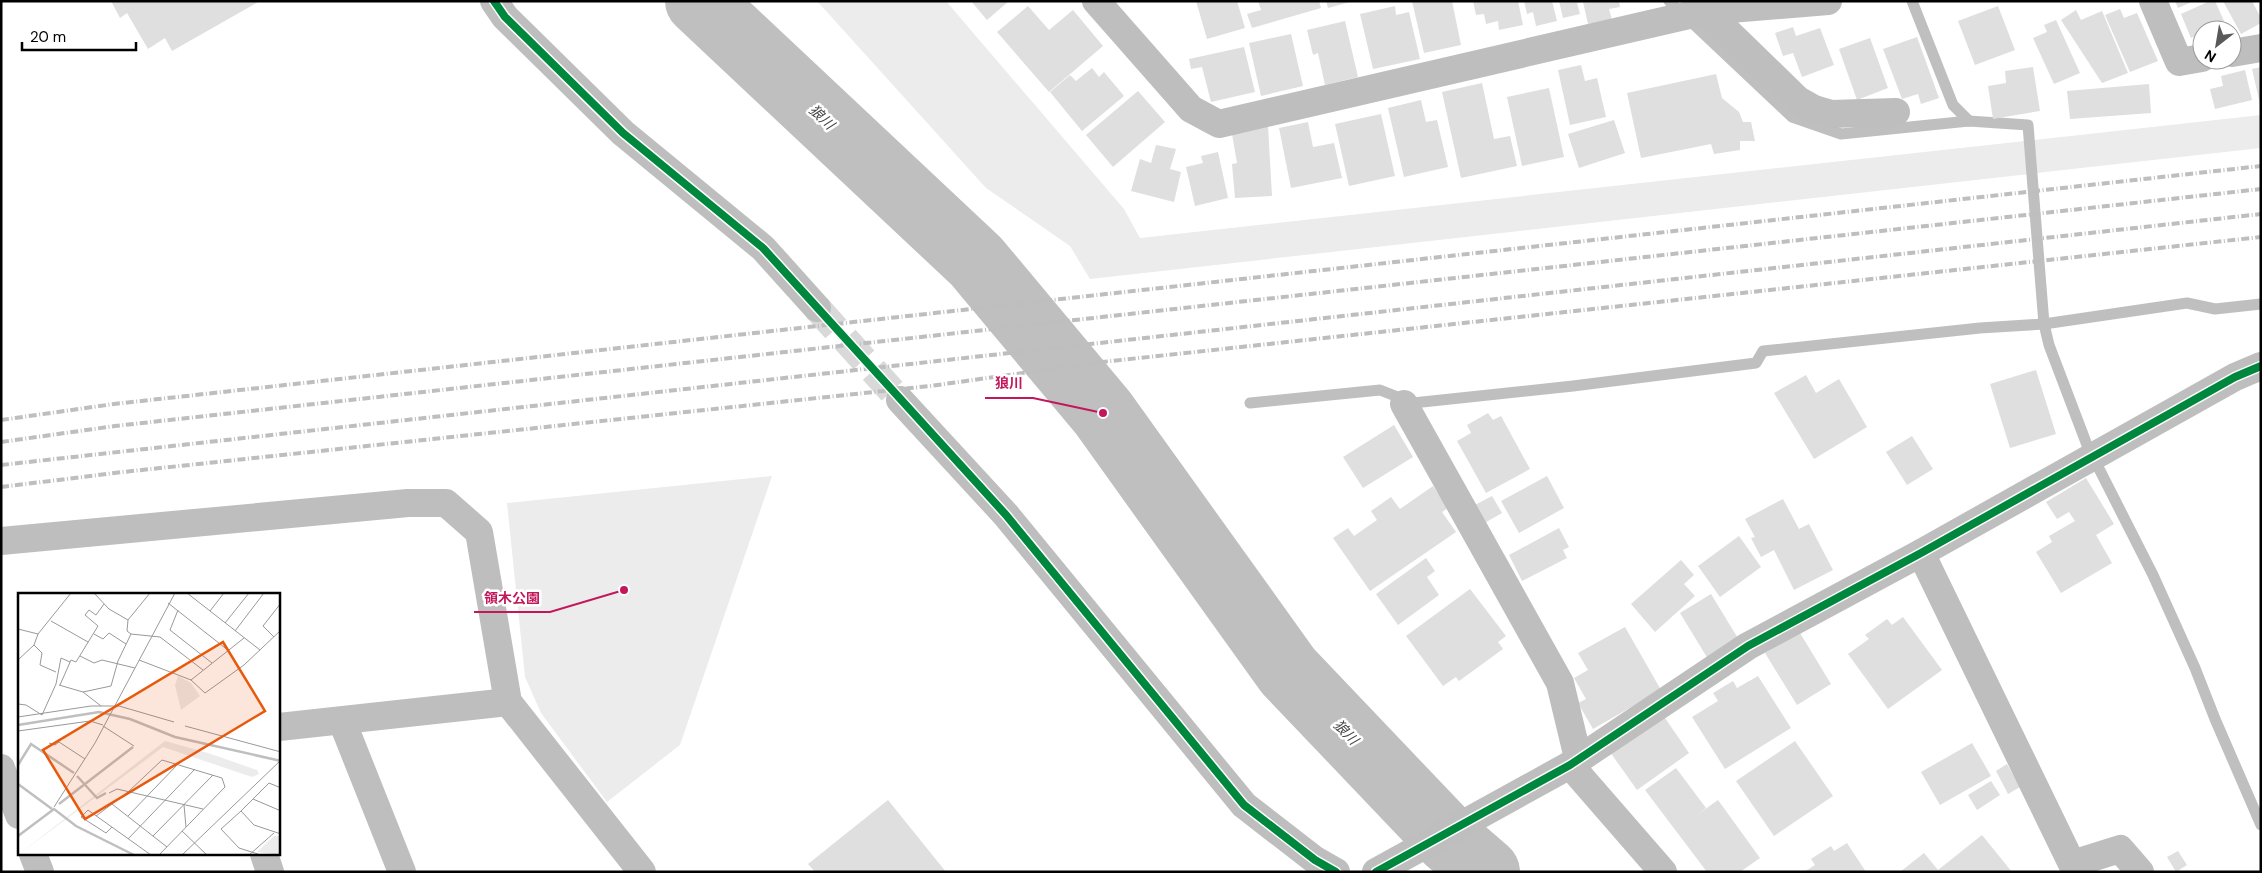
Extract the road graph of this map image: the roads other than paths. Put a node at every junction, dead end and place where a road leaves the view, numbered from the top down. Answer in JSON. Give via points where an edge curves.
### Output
{"nodes":[{"id":1,"x":494,"y":1,"type":"edge"},
{"id":2,"x":1096,"y":1,"type":"edge"},
{"id":3,"x":1828,"y":1,"type":"edge"},
{"id":4,"x":2153,"y":1,"type":"edge"},
{"id":5,"x":1701,"y":6,"type":"edge"},
{"id":6,"x":2261,"y":48,"type":"edge"},
{"id":7,"x":2242,"y":51,"type":"edge"},
{"id":8,"x":2192,"y":60,"type":"edge"},
{"id":9,"x":1896,"y":112,"type":"dead end"},
{"id":10,"x":817,"y":308,"type":"tunnel mouth"},
{"id":11,"x":2261,"y":366,"type":"edge"},
{"id":12,"x":900,"y":400,"type":"tunnel mouth"},
{"id":13,"x":1404,"y":404,"type":"dead end"},
{"id":14,"x":1,"y":541,"type":"edge"},
{"id":15,"x":1921,"y":553,"type":"junction"},
{"id":16,"x":508,"y":702,"type":"junction"},
{"id":17,"x":342,"y":721,"type":"junction"},
{"id":18,"x":280,"y":727,"type":"edge"},
{"id":19,"x":18,"y":753,"type":"edge"},
{"id":20,"x":1,"y":755,"type":"edge"},
{"id":21,"x":1574,"y":761,"type":"junction"},
{"id":22,"x":1,"y":768,"type":"edge"},
{"id":23,"x":18,"y":812,"type":"edge"},
{"id":24,"x":34,"y":856,"type":"edge"},
{"id":25,"x":265,"y":856,"type":"edge"},
{"id":26,"x":1387,"y":866,"type":"edge"},
{"id":27,"x":40,"y":872,"type":"edge"},
{"id":28,"x":270,"y":872,"type":"edge"},
{"id":29,"x":402,"y":872,"type":"edge"},
{"id":30,"x":642,"y":872,"type":"edge"},
{"id":31,"x":1336,"y":872,"type":"edge"},
{"id":32,"x":1663,"y":872,"type":"edge"},
{"id":33,"x":2140,"y":872,"type":"edge"}],
"edges":[{"from":1,"to":10,"type":"street","via":[[505,17],[623,132],[763,248]]},
{"from":2,"to":5,"type":"street","via":[[1191,109],[1219,124]]},
{"from":3,"to":5,"type":"street"},
{"from":4,"to":8,"type":"street","via":[[2179,62]]},
{"from":5,"to":9,"type":"street","via":[[1798,100],[1814,110],[1830,114]]},
{"from":6,"to":7,"type":"street"},
{"from":11,"to":15,"type":"street","via":[[2113,444]]},
{"from":12,"to":31,"type":"street","via":[[1006,515],[1244,805],[1315,860]]},
{"from":13,"to":21,"type":"street","via":[[1560,683]]},
{"from":14,"to":16,"type":"street","via":[[408,503],[446,503],[479,532]]},
{"from":15,"to":21,"type":"street","via":[[1748,646]]},
{"from":15,"to":33,"type":"street","via":[[2072,864],[2120,850]]},
{"from":16,"to":17,"type":"street"},
{"from":16,"to":30,"type":"street"},
{"from":17,"to":18,"type":"street"},
{"from":17,"to":29,"type":"street"},
{"from":19,"to":20,"type":"street"},
{"from":21,"to":26,"type":"street"},
{"from":21,"to":32,"type":"street"},
{"from":22,"to":23,"type":"street"},
{"from":24,"to":27,"type":"street"},
{"from":25,"to":28,"type":"street"}]}
